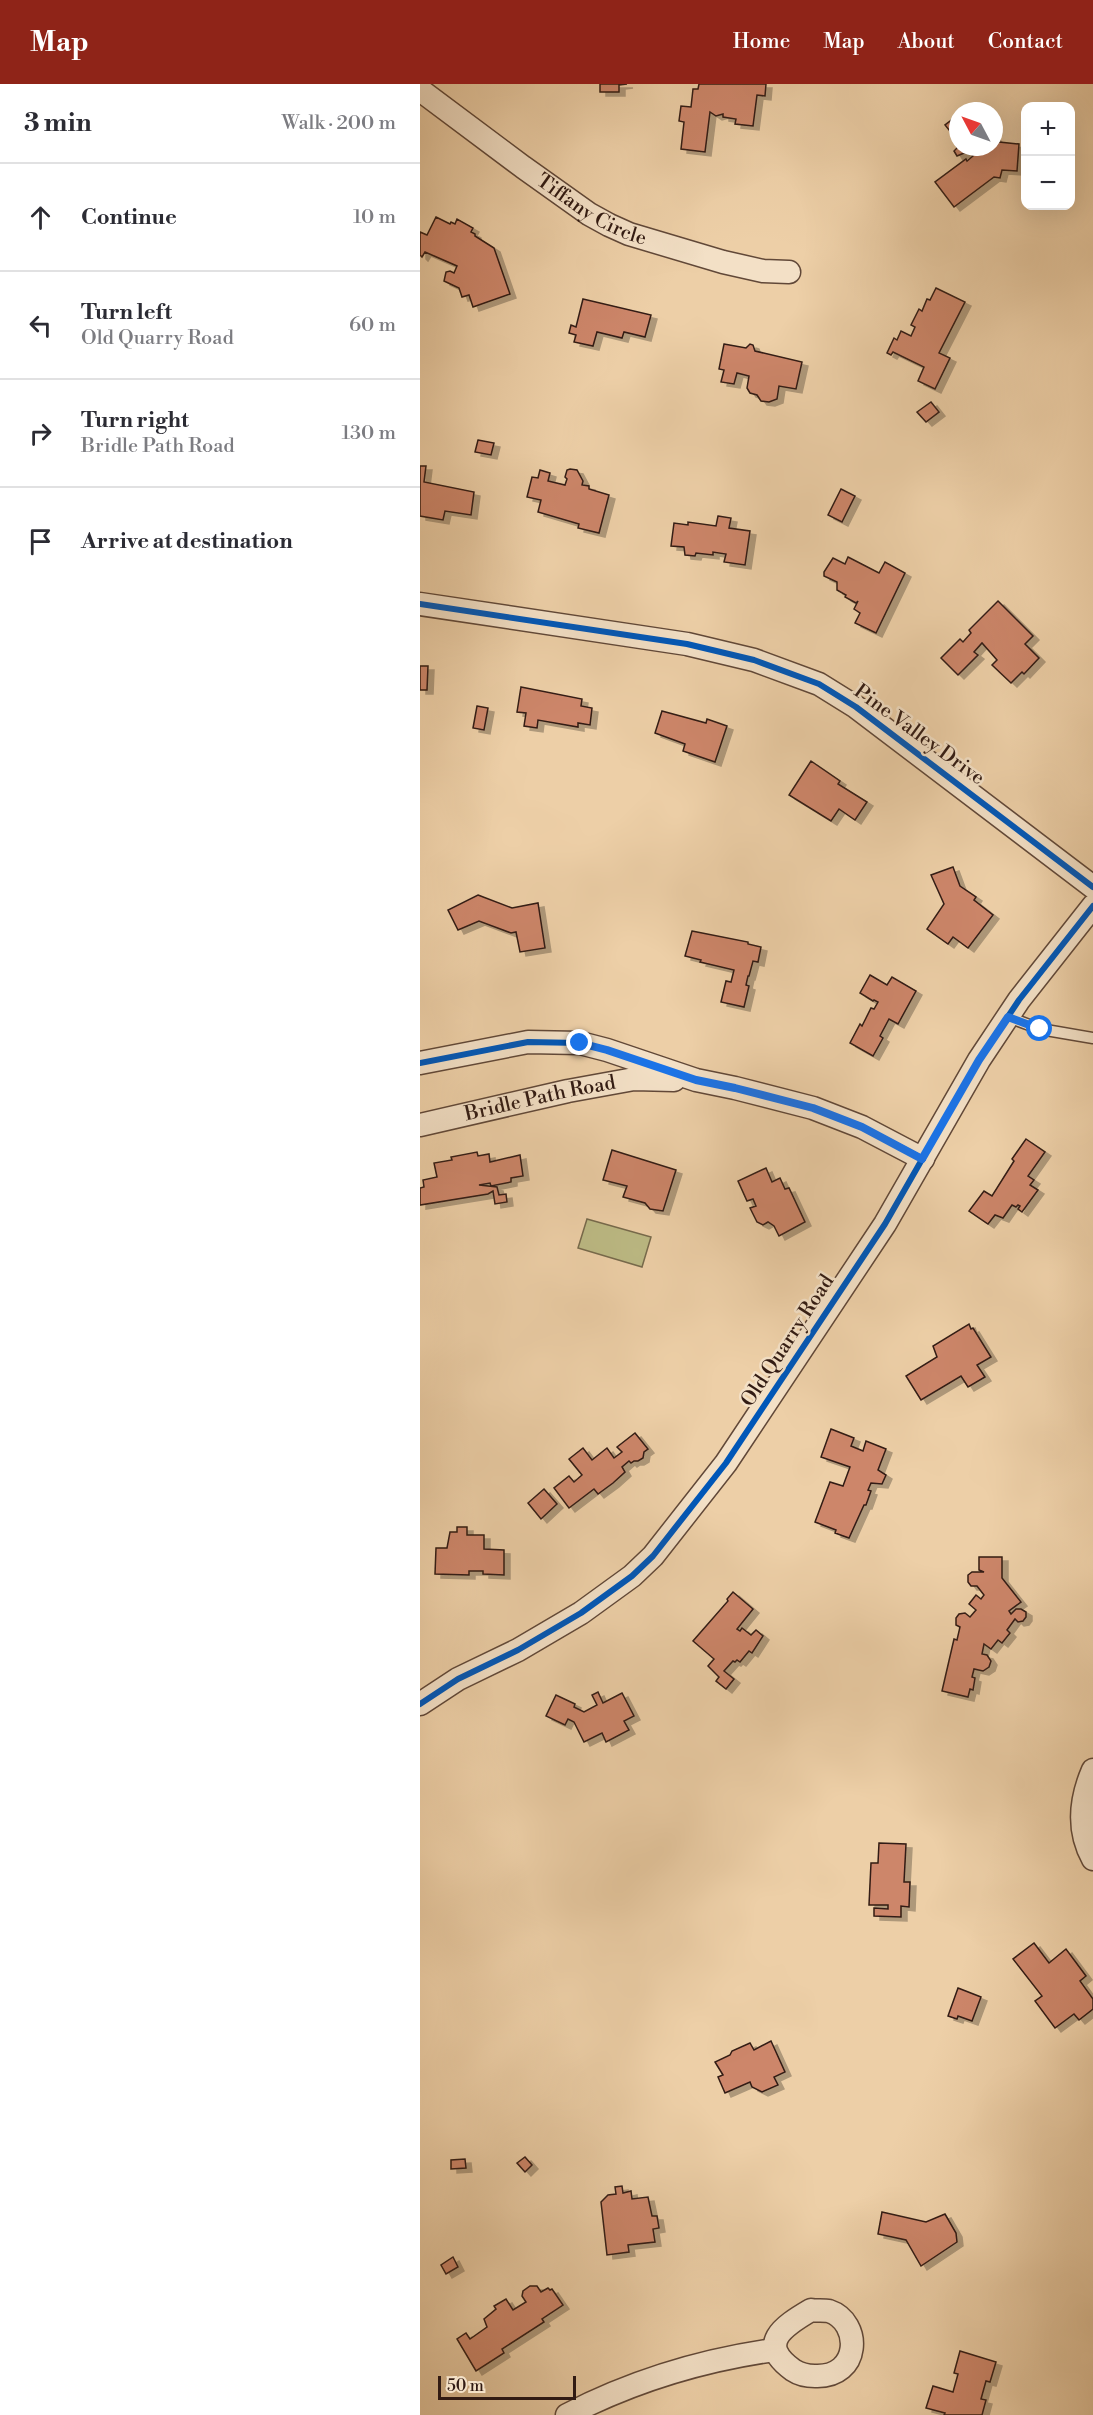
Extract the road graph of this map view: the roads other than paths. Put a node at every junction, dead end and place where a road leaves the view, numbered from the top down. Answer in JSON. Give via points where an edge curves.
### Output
{"nodes":[{"id":1,"x":420,"y":90,"type":"edge"},
{"id":2,"x":789,"y":272,"type":"dead end"},
{"id":3,"x":420,"y":604,"type":"edge"},
{"id":4,"x":1093,"y":886,"type":"edge"},
{"id":5,"x":1093,"y":906,"type":"edge"},
{"id":6,"x":1008,"y":1017,"type":"junction"},
{"id":7,"x":1093,"y":1038,"type":"edge"},
{"id":8,"x":420,"y":1064,"type":"edge"},
{"id":9,"x":696,"y":1080,"type":"junction"},
{"id":10,"x":420,"y":1125,"type":"edge"},
{"id":11,"x":922,"y":1159,"type":"junction"},
{"id":12,"x":420,"y":1704,"type":"edge"},
{"id":13,"x":1093,"y":1770,"type":"edge"},
{"id":14,"x":1093,"y":1859,"type":"edge"},
{"id":15,"x":774,"y":2350,"type":"dead end"},
{"id":16,"x":567,"y":2415,"type":"edge"}],
"edges":[{"from":1,"to":2,"type":"street","name":"Tiffany Circle","via":[[609,225],[723,262]]},
{"from":3,"to":4,"type":"street","name":"Pine Valley Drive","via":[[687,644],[754,660],[819,684],[866,714]]},
{"from":5,"to":6,"type":"street","name":"Old Quarry Road"},
{"from":6,"to":7,"type":"lane","via":[[1040,1029]]},
{"from":6,"to":11,"type":"street","name":"Old Quarry Road"},
{"from":8,"to":9,"type":"street","name":"Bridle Path Road","via":[[528,1042],[554,1041],[607,1050]]},
{"from":9,"to":10,"type":"street","name":"Bridle Path Road","via":[[634,1079]]},
{"from":9,"to":11,"type":"street","name":"Bridle Path Road","via":[[813,1108],[862,1127]]},
{"from":11,"to":12,"type":"street","name":"Old Quarry Road","via":[[885,1224],[726,1464],[653,1556],[581,1613],[458,1679]]},
{"from":13,"to":14,"type":"street","via":[[1081,1815],[1086,1846]]},
{"from":15,"to":16,"type":"street","via":[[730,2356],[665,2374]]}]}
